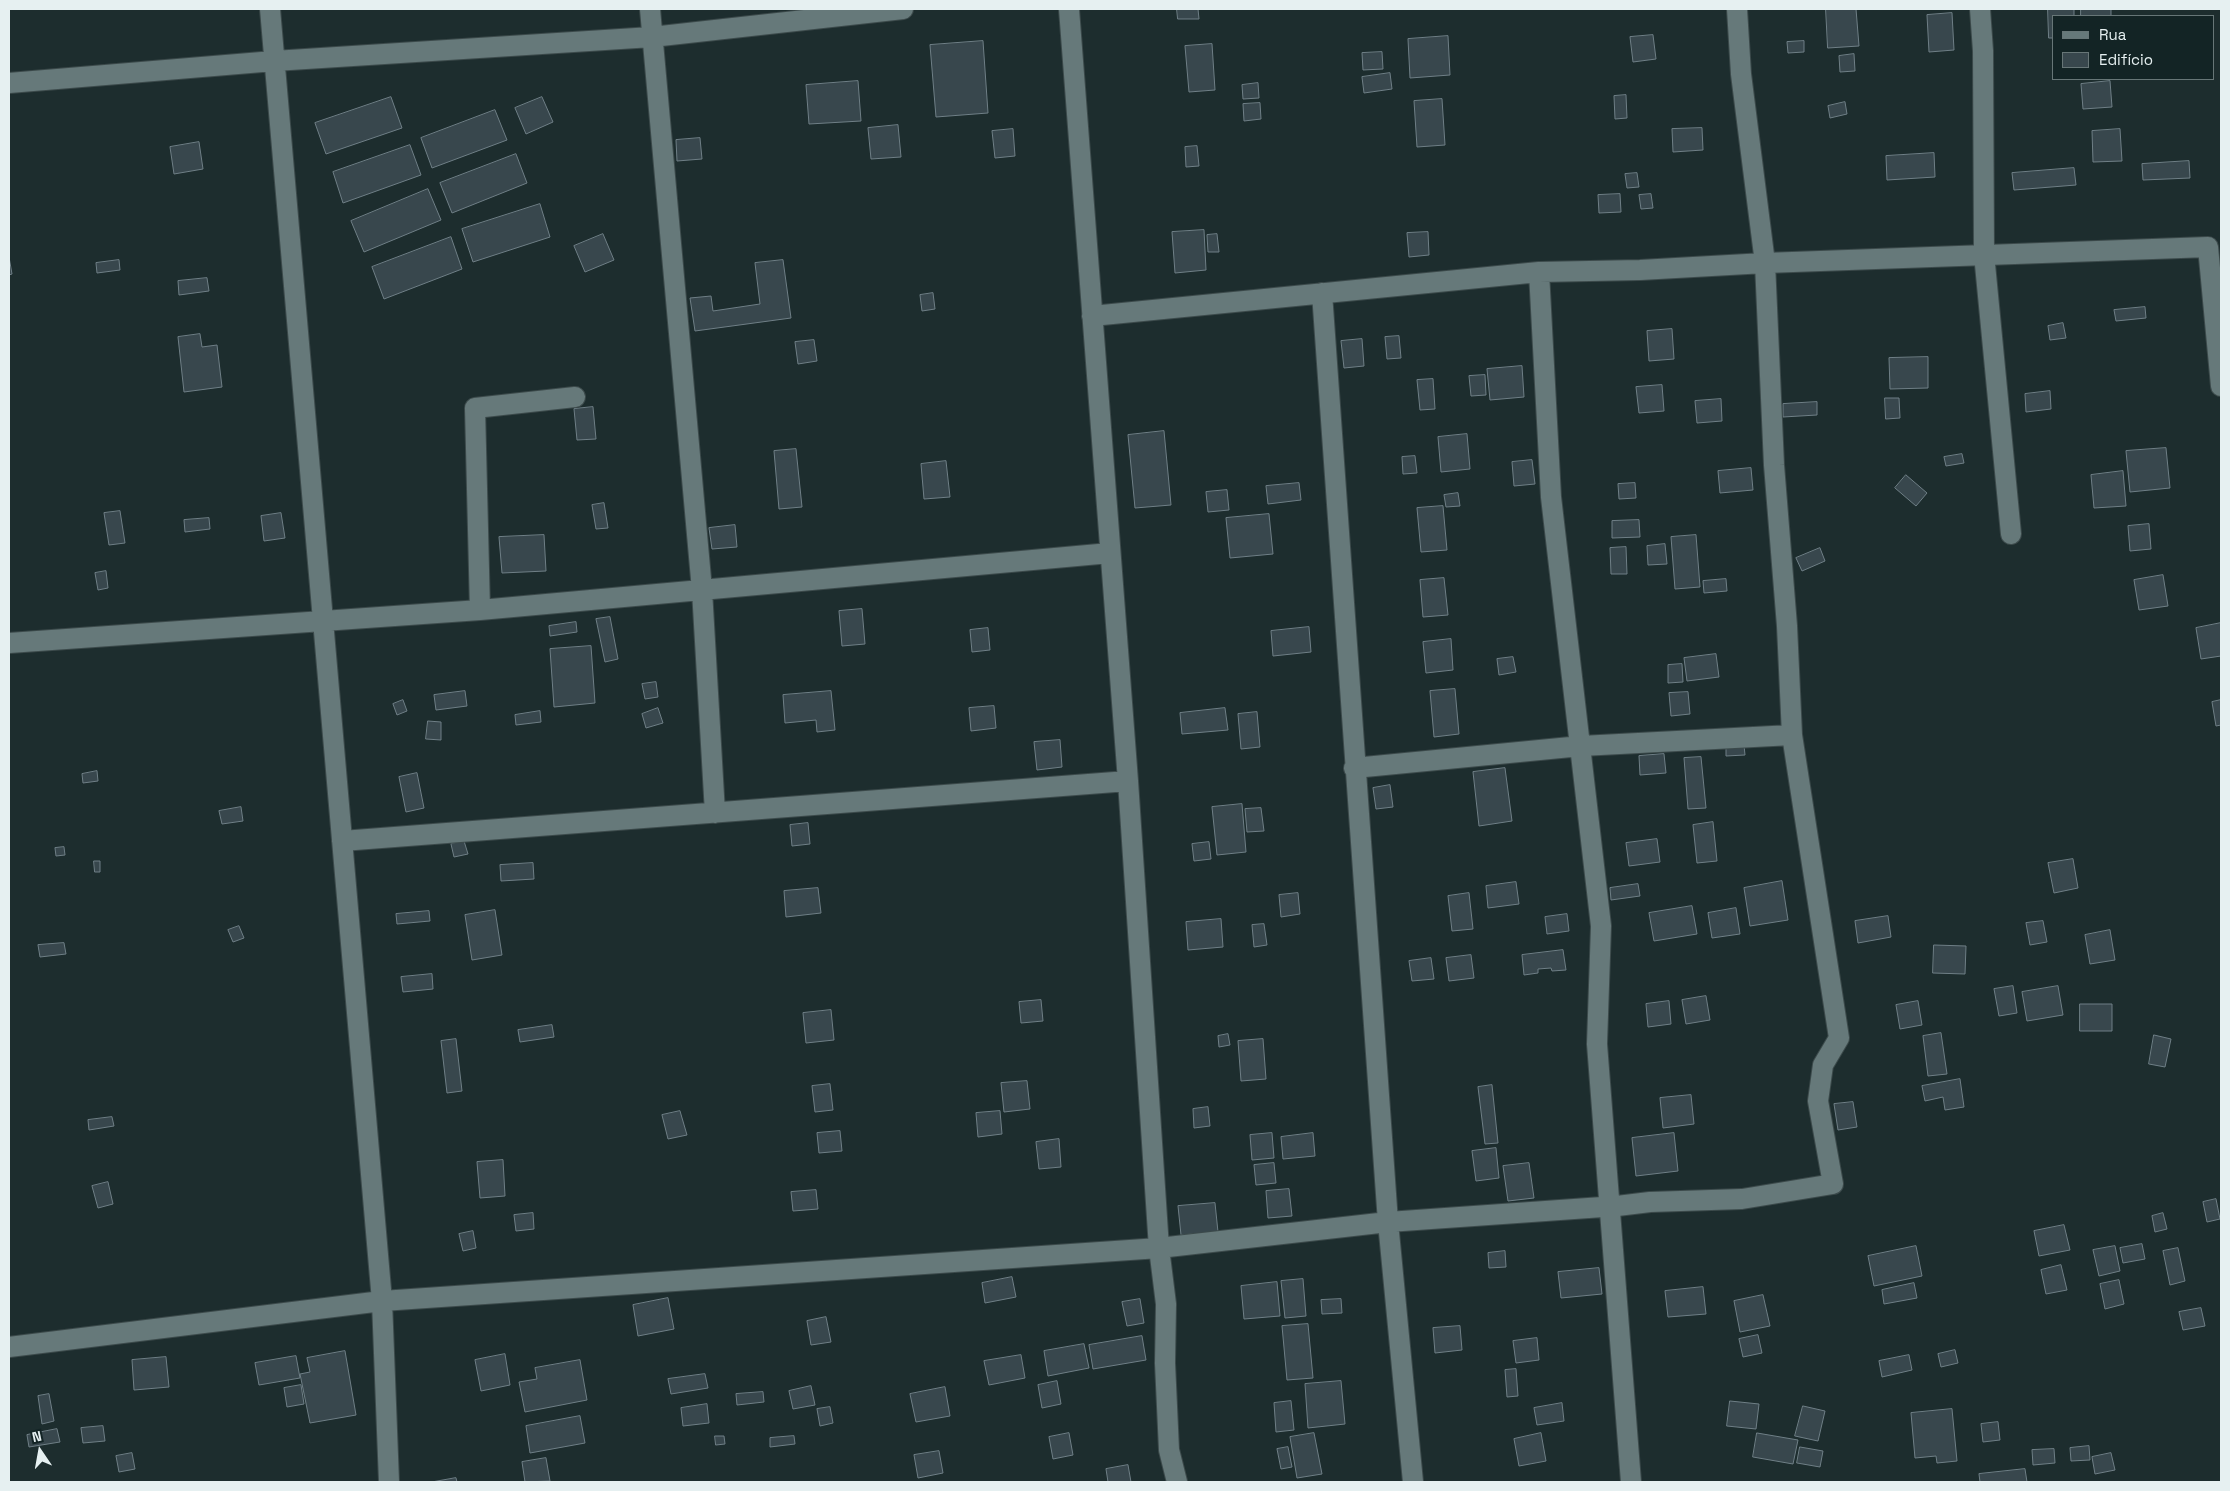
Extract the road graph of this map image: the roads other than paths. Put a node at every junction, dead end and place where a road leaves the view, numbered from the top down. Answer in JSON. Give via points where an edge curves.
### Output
{"nodes":[{"id":1,"x":270,"y":9,"type":"edge"},
{"id":2,"x":650,"y":9,"type":"edge"},
{"id":3,"x":903,"y":9,"type":"edge"},
{"id":4,"x":1069,"y":9,"type":"edge"},
{"id":5,"x":1737,"y":9,"type":"edge"},
{"id":6,"x":1980,"y":9,"type":"edge"},
{"id":7,"x":652,"y":37,"type":"junction"},
{"id":8,"x":274,"y":61,"type":"junction"},
{"id":9,"x":9,"y":82,"type":"edge"},
{"id":10,"x":1984,"y":254,"type":"junction"},
{"id":11,"x":1765,"y":263,"type":"junction"},
{"id":12,"x":1539,"y":272,"type":"junction"},
{"id":13,"x":1322,"y":293,"type":"junction"},
{"id":14,"x":1092,"y":316,"type":"junction"},
{"id":15,"x":2221,"y":386,"type":"edge"},
{"id":16,"x":575,"y":397,"type":"dead end"},
{"id":17,"x":2011,"y":534,"type":"dead end"},
{"id":18,"x":1110,"y":553,"type":"junction"},
{"id":19,"x":702,"y":590,"type":"junction"},
{"id":20,"x":480,"y":610,"type":"junction"},
{"id":21,"x":323,"y":621,"type":"junction"},
{"id":22,"x":9,"y":643,"type":"edge"},
{"id":23,"x":1792,"y":735,"type":"junction"},
{"id":24,"x":1581,"y":746,"type":"junction"},
{"id":25,"x":1354,"y":768,"type":"junction"},
{"id":26,"x":1128,"y":781,"type":"junction"},
{"id":27,"x":715,"y":813,"type":"junction"},
{"id":28,"x":342,"y":841,"type":"junction"},
{"id":29,"x":1608,"y":1206,"type":"junction"},
{"id":30,"x":1388,"y":1222,"type":"junction"},
{"id":31,"x":1159,"y":1248,"type":"junction"},
{"id":32,"x":382,"y":1301,"type":"junction"},
{"id":33,"x":9,"y":1347,"type":"edge"},
{"id":34,"x":389,"y":1482,"type":"edge"},
{"id":35,"x":1177,"y":1482,"type":"edge"},
{"id":36,"x":1414,"y":1482,"type":"edge"},
{"id":37,"x":1631,"y":1482,"type":"edge"}],
"edges":[{"from":1,"to":8,"type":"street"},
{"from":2,"to":7,"type":"street"},
{"from":3,"to":7,"type":"street"},
{"from":4,"to":14,"type":"street"},
{"from":5,"to":11,"type":"street"},
{"from":6,"to":10,"type":"street"},
{"from":7,"to":8,"type":"street"},
{"from":7,"to":19,"type":"street"},
{"from":8,"to":9,"type":"street"},
{"from":8,"to":21,"type":"street"},
{"from":10,"to":11,"type":"street"},
{"from":10,"to":15,"type":"street","via":[[2208,247]]},
{"from":10,"to":17,"type":"street"},
{"from":11,"to":12,"type":"street"},
{"from":11,"to":23,"type":"street","via":[[1774,465]]},
{"from":12,"to":13,"type":"street"},
{"from":12,"to":24,"type":"street","via":[[1551,497]]},
{"from":13,"to":14,"type":"street"},
{"from":13,"to":25,"type":"street"},
{"from":14,"to":18,"type":"street"},
{"from":16,"to":20,"type":"street","via":[[475,408]]},
{"from":18,"to":19,"type":"street"},
{"from":18,"to":26,"type":"street"},
{"from":19,"to":20,"type":"street"},
{"from":19,"to":27,"type":"street"},
{"from":20,"to":21,"type":"street"},
{"from":21,"to":22,"type":"street"},
{"from":21,"to":28,"type":"street"},
{"from":23,"to":24,"type":"street"},
{"from":23,"to":29,"type":"street","via":[[1839,1038],[1823,1065],[1818,1101],[1833,1184],[1742,1199]]},
{"from":24,"to":25,"type":"street"},
{"from":24,"to":29,"type":"street","via":[[1601,926],[1597,1044]]},
{"from":25,"to":30,"type":"street"},
{"from":26,"to":27,"type":"street"},
{"from":26,"to":31,"type":"street"},
{"from":27,"to":28,"type":"street"},
{"from":28,"to":32,"type":"street"},
{"from":29,"to":30,"type":"street"},
{"from":29,"to":37,"type":"street"},
{"from":30,"to":31,"type":"street"},
{"from":30,"to":36,"type":"street"},
{"from":31,"to":32,"type":"street"},
{"from":31,"to":35,"type":"street","via":[[1166,1304],[1169,1450]]},
{"from":32,"to":33,"type":"street"},
{"from":32,"to":34,"type":"street"}]}
